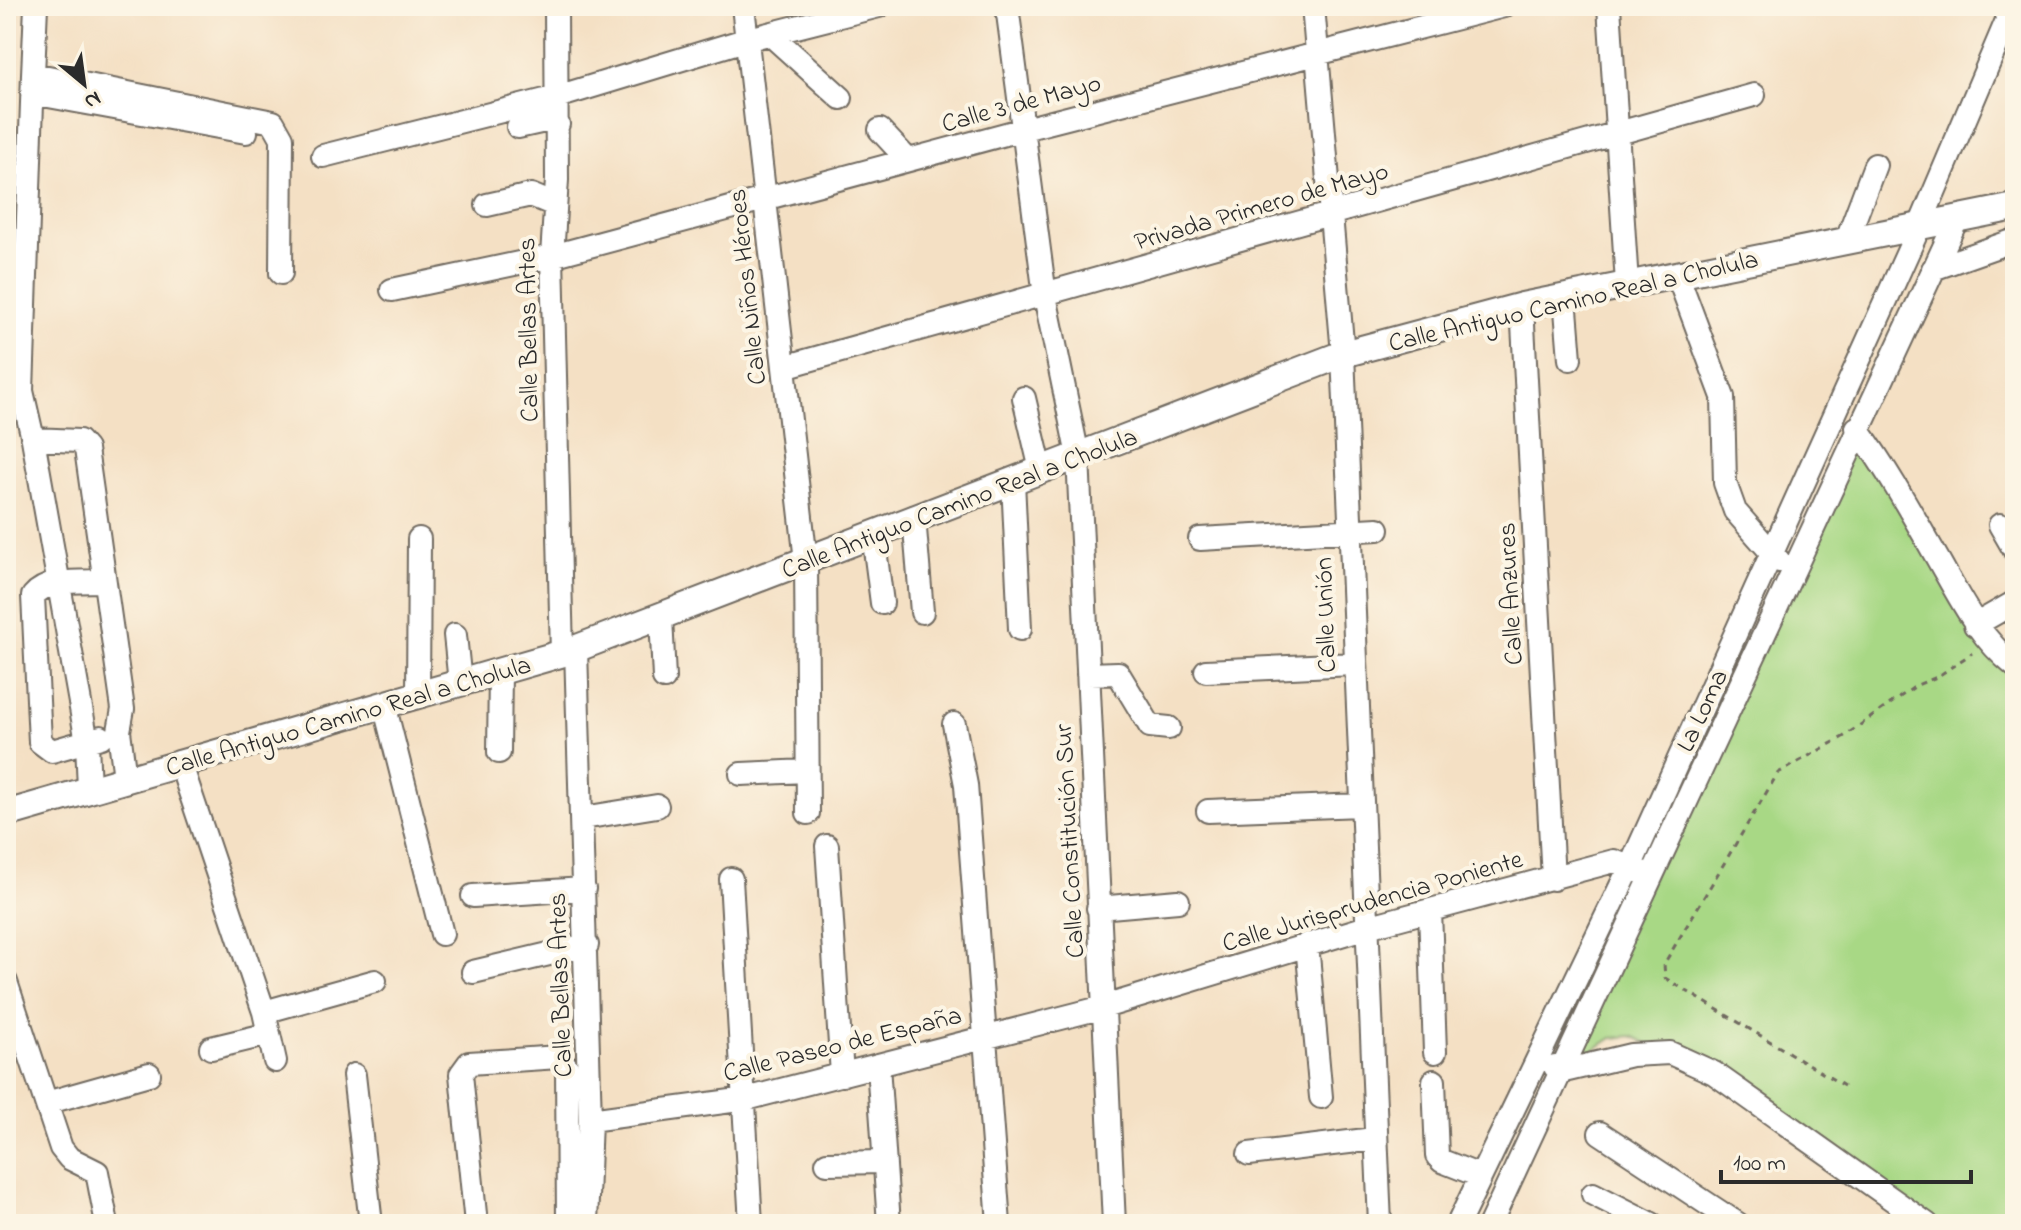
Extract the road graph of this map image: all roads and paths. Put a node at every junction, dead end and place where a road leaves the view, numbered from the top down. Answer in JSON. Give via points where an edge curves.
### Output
{"nodes":[{"id":1,"x":36,"y":6,"type":"edge"},
{"id":2,"x":556,"y":6,"type":"edge"},
{"id":3,"x":743,"y":6,"type":"edge"},
{"id":4,"x":879,"y":6,"type":"edge"},
{"id":5,"x":1007,"y":6,"type":"edge"},
{"id":6,"x":1313,"y":6,"type":"edge"},
{"id":7,"x":1504,"y":6,"type":"edge"},
{"id":8,"x":1609,"y":6,"type":"edge"},
{"id":9,"x":2012,"y":10,"type":"edge"},
{"id":10,"x":770,"y":34,"type":"junction"},
{"id":11,"x":745,"y":40,"type":"junction"},
{"id":12,"x":1319,"y":54,"type":"junction"},
{"id":13,"x":33,"y":84,"type":"junction"},
{"id":14,"x":1754,"y":95,"type":"dead end"},
{"id":15,"x":557,"y":97,"type":"junction"},
{"id":16,"x":841,"y":98,"type":"dead end"},
{"id":17,"x":558,"y":124,"type":"junction"},
{"id":18,"x":518,"y":127,"type":"dead end"},
{"id":19,"x":1024,"y":129,"type":"junction"},
{"id":20,"x":880,"y":130,"type":"dead end"},
{"id":21,"x":1615,"y":134,"type":"junction"},
{"id":22,"x":323,"y":156,"type":"dead end"},
{"id":23,"x":908,"y":160,"type":"junction"},
{"id":24,"x":1875,"y":165,"type":"dead end"},
{"id":25,"x":765,"y":200,"type":"junction"},
{"id":26,"x":487,"y":205,"type":"dead end"},
{"id":27,"x":555,"y":205,"type":"junction"},
{"id":28,"x":2015,"y":207,"type":"edge"},
{"id":29,"x":1331,"y":214,"type":"junction"},
{"id":30,"x":1958,"y":217,"type":"junction"},
{"id":31,"x":1921,"y":223,"type":"junction"},
{"id":32,"x":1847,"y":239,"type":"junction"},
{"id":33,"x":2015,"y":240,"type":"edge"},
{"id":34,"x":552,"y":256,"type":"junction"},
{"id":35,"x":1933,"y":269,"type":"junction"},
{"id":36,"x":281,"y":273,"type":"dead end"},
{"id":37,"x":1677,"y":274,"type":"junction"},
{"id":38,"x":1627,"y":284,"type":"junction"},
{"id":39,"x":392,"y":290,"type":"dead end"},
{"id":40,"x":1045,"y":296,"type":"junction"},
{"id":41,"x":1565,"y":297,"type":"junction"},
{"id":42,"x":1522,"y":306,"type":"junction"},
{"id":43,"x":1343,"y":354,"type":"junction"},
{"id":44,"x":1570,"y":359,"type":"dead end"},
{"id":45,"x":784,"y":367,"type":"junction"},
{"id":46,"x":1024,"y":398,"type":"dead end"},
{"id":47,"x":1857,"y":428,"type":"junction"},
{"id":48,"x":33,"y":439,"type":"junction"},
{"id":49,"x":1078,"y":456,"type":"junction"},
{"id":50,"x":1041,"y":470,"type":"junction"},
{"id":51,"x":1013,"y":481,"type":"junction"},
{"id":52,"x":914,"y":517,"type":"junction"},
{"id":53,"x":2000,"y":525,"type":"dead end"},
{"id":54,"x":1378,"y":529,"type":"dead end"},
{"id":55,"x":1350,"y":531,"type":"junction"},
{"id":56,"x":873,"y":534,"type":"junction"},
{"id":57,"x":419,"y":539,"type":"dead end"},
{"id":58,"x":1200,"y":539,"type":"dead end"},
{"id":59,"x":2015,"y":551,"type":"edge"},
{"id":60,"x":1771,"y":553,"type":"junction"},
{"id":61,"x":806,"y":561,"type":"junction"},
{"id":62,"x":1794,"y":576,"type":"junction"},
{"id":63,"x":103,"y":581,"type":"junction"},
{"id":64,"x":60,"y":583,"type":"junction"},
{"id":65,"x":2015,"y":602,"type":"edge"},
{"id":66,"x":882,"y":603,"type":"dead end"},
{"id":67,"x":922,"y":612,"type":"dead end"},
{"id":68,"x":661,"y":617,"type":"junction"},
{"id":69,"x":1020,"y":629,"type":"dead end"},
{"id":70,"x":1982,"y":633,"type":"junction"},
{"id":71,"x":455,"y":635,"type":"dead end"},
{"id":72,"x":569,"y":652,"type":"junction"},
{"id":73,"x":1353,"y":664,"type":"junction"},
{"id":74,"x":2015,"y":666,"type":"edge"},
{"id":75,"x":1206,"y":671,"type":"dead end"},
{"id":76,"x":500,"y":672,"type":"junction"},
{"id":77,"x":1088,"y":674,"type":"junction"},
{"id":78,"x":664,"y":678,"type":"dead end"},
{"id":79,"x":460,"y":683,"type":"junction"},
{"id":80,"x":418,"y":695,"type":"junction"},
{"id":81,"x":384,"y":704,"type":"junction"},
{"id":82,"x":954,"y":724,"type":"dead end"},
{"id":83,"x":1169,"y":728,"type":"dead end"},
{"id":84,"x":119,"y":731,"type":"junction"},
{"id":85,"x":87,"y":742,"type":"junction"},
{"id":86,"x":499,"y":752,"type":"dead end"},
{"id":87,"x":180,"y":762,"type":"junction"},
{"id":88,"x":806,"y":771,"type":"junction"},
{"id":89,"x":741,"y":774,"type":"dead end"},
{"id":90,"x":125,"y":778,"type":"junction"},
{"id":91,"x":89,"y":789,"type":"junction"},
{"id":92,"x":1360,"y":805,"type":"junction"},
{"id":93,"x":657,"y":806,"type":"dead end"},
{"id":94,"x":1208,"y":811,"type":"dead end"},
{"id":95,"x":808,"y":813,"type":"dead end"},
{"id":96,"x":6,"y":814,"type":"edge"},
{"id":97,"x":583,"y":818,"type":"junction"},
{"id":98,"x":827,"y":846,"type":"dead end"},
{"id":99,"x":1631,"y":865,"type":"junction"},
{"id":100,"x":1654,"y":878,"type":"junction"},
{"id":101,"x":731,"y":879,"type":"dead end"},
{"id":102,"x":1553,"y":879,"type":"junction"},
{"id":103,"x":584,"y":889,"type":"junction"},
{"id":104,"x":473,"y":896,"type":"dead end"},
{"id":105,"x":1178,"y":901,"type":"dead end"},
{"id":106,"x":1098,"y":908,"type":"junction"},
{"id":107,"x":1430,"y":910,"type":"junction"},
{"id":108,"x":1367,"y":927,"type":"junction"},
{"id":109,"x":442,"y":934,"type":"dead end"},
{"id":110,"x":1307,"y":944,"type":"junction"},
{"id":111,"x":587,"y":945,"type":"junction"},
{"id":112,"x":473,"y":972,"type":"dead end"},
{"id":113,"x":375,"y":981,"type":"dead end"},
{"id":114,"x":7,"y":987,"type":"edge"},
{"id":115,"x":1104,"y":1007,"type":"junction"},
{"id":116,"x":267,"y":1023,"type":"junction"},
{"id":117,"x":983,"y":1037,"type":"junction"},
{"id":118,"x":211,"y":1048,"type":"dead end"},
{"id":119,"x":1435,"y":1052,"type":"dead end"},
{"id":120,"x":275,"y":1061,"type":"dead end"},
{"id":121,"x":1533,"y":1061,"type":"junction"},
{"id":122,"x":878,"y":1065,"type":"junction"},
{"id":123,"x":1564,"y":1070,"type":"junction"},
{"id":124,"x":149,"y":1074,"type":"dead end"},
{"id":125,"x":354,"y":1075,"type":"dead end"},
{"id":126,"x":842,"y":1075,"type":"junction"},
{"id":127,"x":1434,"y":1081,"type":"dead end"},
{"id":128,"x":1844,"y":1086,"type":"dead end"},
{"id":129,"x":1321,"y":1097,"type":"dead end"},
{"id":130,"x":746,"y":1099,"type":"junction"},
{"id":131,"x":46,"y":1103,"type":"junction"},
{"id":132,"x":590,"y":1120,"type":"junction"},
{"id":133,"x":1600,"y":1133,"type":"dead end"},
{"id":134,"x":1374,"y":1139,"type":"junction"},
{"id":135,"x":1249,"y":1154,"type":"dead end"},
{"id":136,"x":884,"y":1162,"type":"junction"},
{"id":137,"x":827,"y":1163,"type":"dead end"},
{"id":138,"x":1480,"y":1176,"type":"junction"},
{"id":139,"x":1593,"y":1194,"type":"dead end"},
{"id":140,"x":1918,"y":1221,"type":"edge"},
{"id":141,"x":107,"y":1224,"type":"edge"},
{"id":142,"x":371,"y":1224,"type":"edge"},
{"id":143,"x":476,"y":1224,"type":"edge"},
{"id":144,"x":568,"y":1224,"type":"edge"},
{"id":145,"x":586,"y":1224,"type":"edge"},
{"id":146,"x":751,"y":1224,"type":"edge"},
{"id":147,"x":889,"y":1224,"type":"edge"},
{"id":148,"x":999,"y":1224,"type":"edge"},
{"id":149,"x":1114,"y":1224,"type":"edge"},
{"id":150,"x":1380,"y":1224,"type":"edge"},
{"id":151,"x":1458,"y":1224,"type":"edge"},
{"id":152,"x":1490,"y":1224,"type":"edge"},
{"id":153,"x":1652,"y":1224,"type":"edge"},
{"id":154,"x":1738,"y":1224,"type":"edge"}],
"edges":[{"from":1,"to":13,"type":"street"},
{"from":2,"to":15,"type":"street","name":"Calle Bellas Artes"},
{"from":3,"to":11,"type":"street","name":"Calle Niños Héroes"},
{"from":4,"to":10,"type":"street"},
{"from":5,"to":19,"type":"street","name":"Calle Constitución Sur"},
{"from":6,"to":12,"type":"street","name":"Calle Unión"},
{"from":7,"to":12,"type":"street","name":"Calle 3 de Mayo"},
{"from":8,"to":21,"type":"street"},
{"from":9,"to":31,"type":"street"},
{"from":10,"to":11,"type":"street"},
{"from":10,"to":16,"type":"street"},
{"from":11,"to":15,"type":"street"},
{"from":11,"to":25,"type":"street","name":"Calle Niños Héroes"},
{"from":12,"to":19,"type":"street","name":"Calle 3 de Mayo"},
{"from":12,"to":29,"type":"street","name":"Calle Unión"},
{"from":13,"to":36,"type":"street","via":[[273,122],[282,138]]},
{"from":13,"to":48,"type":"street","via":[[22,391]]},
{"from":14,"to":21,"type":"street","name":"Privada Primero de Mayo"},
{"from":15,"to":17,"type":"street","name":"Calle Bellas Artes"},
{"from":15,"to":22,"type":"street"},
{"from":17,"to":18,"type":"street"},
{"from":17,"to":27,"type":"street","name":"Calle Bellas Artes"},
{"from":19,"to":23,"type":"street","name":"Calle 3 de Mayo"},
{"from":19,"to":40,"type":"street","name":"Calle Constitución Sur"},
{"from":20,"to":23,"type":"street"},
{"from":21,"to":29,"type":"street","name":"Privada Primero de Mayo"},
{"from":21,"to":38,"type":"street"},
{"from":23,"to":25,"type":"street","name":"Calle 3 de Mayo"},
{"from":24,"to":32,"type":"street"},
{"from":25,"to":34,"type":"street","name":"Calle 3 de Mayo"},
{"from":25,"to":45,"type":"street","name":"Calle Niños Héroes"},
{"from":26,"to":27,"type":"street","via":[[531,195]]},
{"from":27,"to":34,"type":"street","name":"Calle Bellas Artes"},
{"from":28,"to":30,"type":"main road","name":"Calle Antiguo Camino Real a Cholula"},
{"from":29,"to":40,"type":"street","name":"Privada Primero de Mayo"},
{"from":29,"to":43,"type":"street","name":"Calle Unión"},
{"from":30,"to":31,"type":"main road","name":"Calle Antiguo Camino Real a Cholula"},
{"from":30,"to":35,"type":"street","name":"La Loma"},
{"from":31,"to":32,"type":"main road","name":"Calle Antiguo Camino Real a Cholula"},
{"from":31,"to":60,"type":"street"},
{"from":32,"to":37,"type":"main road","name":"Calle Antiguo Camino Real a Cholula"},
{"from":33,"to":35,"type":"street"},
{"from":34,"to":39,"type":"street","name":"Calle 3 de Mayo"},
{"from":34,"to":72,"type":"street","name":"Calle Bellas Artes"},
{"from":35,"to":47,"type":"street","name":"La Loma"},
{"from":37,"to":38,"type":"main road","name":"Calle Antiguo Camino Real a Cholula"},
{"from":37,"to":60,"type":"street","via":[[1723,397],[1725,483],[1735,511]]},
{"from":38,"to":41,"type":"main road","name":"Calle Antiguo Camino Real a Cholula"},
{"from":40,"to":45,"type":"street","name":"Privada Primero de Mayo"},
{"from":40,"to":49,"type":"street","name":"Calle Constitución Sur"},
{"from":41,"to":42,"type":"main road","name":"Calle Antiguo Camino Real a Cholula"},
{"from":41,"to":44,"type":"street"},
{"from":42,"to":43,"type":"main road","name":"Calle Antiguo Camino Real a Cholula"},
{"from":42,"to":102,"type":"street","name":"Calle Anzures"},
{"from":43,"to":49,"type":"main road","name":"Calle Antiguo Camino Real a Cholula"},
{"from":43,"to":55,"type":"street","name":"Calle Unión"},
{"from":45,"to":61,"type":"street","name":"Calle Niños Héroes"},
{"from":46,"to":50,"type":"street"},
{"from":47,"to":62,"type":"street","name":"La Loma"},
{"from":47,"to":70,"type":"street","via":[[1890,473]]},
{"from":48,"to":63,"type":"street","via":[[83,444]]},
{"from":48,"to":64,"type":"street"},
{"from":49,"to":50,"type":"main road","name":"Calle Antiguo Camino Real a Cholula"},
{"from":49,"to":77,"type":"street","name":"Calle Constitución Sur"},
{"from":50,"to":51,"type":"main road","name":"Calle Antiguo Camino Real a Cholula"},
{"from":51,"to":52,"type":"main road","name":"Calle Antiguo Camino Real a Cholula"},
{"from":51,"to":69,"type":"street"},
{"from":52,"to":56,"type":"main road","name":"Calle Antiguo Camino Real a Cholula"},
{"from":52,"to":67,"type":"street"},
{"from":53,"to":59,"type":"street"},
{"from":54,"to":55,"type":"street"},
{"from":55,"to":58,"type":"street"},
{"from":55,"to":73,"type":"street","name":"Calle Unión"},
{"from":56,"to":61,"type":"main road","name":"Calle Antiguo Camino Real a Cholula"},
{"from":56,"to":66,"type":"street"},
{"from":57,"to":80,"type":"street"},
{"from":60,"to":62,"type":"street"},
{"from":60,"to":99,"type":"street"},
{"from":61,"to":68,"type":"main road","name":"Calle Antiguo Camino Real a Cholula"},
{"from":61,"to":88,"type":"street","name":"Calle Niños Héroes"},
{"from":62,"to":100,"type":"street","name":"La Loma"},
{"from":63,"to":64,"type":"street"},
{"from":63,"to":84,"type":"street","via":[[123,709]]},
{"from":64,"to":85,"type":"street"},
{"from":64,"to":85,"type":"street","via":[[33,596],[40,742],[52,751]]},
{"from":65,"to":70,"type":"street"},
{"from":68,"to":72,"type":"main road","name":"Calle Antiguo Camino Real a Cholula"},
{"from":68,"to":78,"type":"street"},
{"from":70,"to":74,"type":"street"},
{"from":70,"to":128,"type":"path","via":[[1937,677],[1778,773],[1664,964],[1665,978]]},
{"from":71,"to":79,"type":"street"},
{"from":72,"to":76,"type":"main road","name":"Calle Antiguo Camino Real a Cholula"},
{"from":72,"to":97,"type":"street","name":"Calle Bellas Artes"},
{"from":73,"to":75,"type":"street"},
{"from":73,"to":92,"type":"street","name":"Calle Unión"},
{"from":76,"to":79,"type":"main road","name":"Calle Antiguo Camino Real a Cholula"},
{"from":76,"to":86,"type":"street"},
{"from":77,"to":83,"type":"street","via":[[1118,673],[1150,726]]},
{"from":77,"to":106,"type":"street","name":"Calle Constitución Sur"},
{"from":79,"to":80,"type":"main road","name":"Calle Antiguo Camino Real a Cholula"},
{"from":80,"to":81,"type":"main road","name":"Calle Antiguo Camino Real a Cholula"},
{"from":81,"to":87,"type":"main road","name":"Calle Antiguo Camino Real a Cholula"},
{"from":81,"to":109,"type":"street"},
{"from":82,"to":117,"type":"street","via":[[966,785]]},
{"from":84,"to":85,"type":"street"},
{"from":84,"to":90,"type":"street"},
{"from":85,"to":91,"type":"street"},
{"from":87,"to":90,"type":"main road","name":"Calle Antiguo Camino Real a Cholula"},
{"from":87,"to":116,"type":"street"},
{"from":88,"to":89,"type":"street"},
{"from":88,"to":95,"type":"street","name":"Calle Niños Héroes"},
{"from":90,"to":91,"type":"main road","name":"Calle Antiguo Camino Real a Cholula"},
{"from":91,"to":96,"type":"main road","name":"Calle Antiguo Camino Real a Cholula"},
{"from":92,"to":94,"type":"street"},
{"from":92,"to":108,"type":"street","name":"Calle Unión"},
{"from":93,"to":97,"type":"street"},
{"from":97,"to":103,"type":"street","name":"Calle Bellas Artes"},
{"from":98,"to":126,"type":"street"},
{"from":99,"to":100,"type":"street"},
{"from":99,"to":102,"type":"street","name":"Calle Jurisprudencia Poniente","via":[[1614,861]]},
{"from":99,"to":121,"type":"street"},
{"from":100,"to":123,"type":"street","name":"La Loma"},
{"from":101,"to":130,"type":"street"},
{"from":102,"to":107,"type":"street","name":"Calle Jurisprudencia Poniente"},
{"from":103,"to":104,"type":"street"},
{"from":103,"to":111,"type":"street","name":"Calle Bellas Artes"},
{"from":105,"to":106,"type":"street"},
{"from":106,"to":115,"type":"street","name":"Calle Constitución Sur"},
{"from":107,"to":108,"type":"street","name":"Calle Jurisprudencia Poniente"},
{"from":107,"to":119,"type":"street"},
{"from":108,"to":110,"type":"street","name":"Calle Jurisprudencia Poniente"},
{"from":108,"to":134,"type":"street","name":"Calle Unión"},
{"from":110,"to":115,"type":"street","name":"Calle Jurisprudencia Poniente"},
{"from":110,"to":129,"type":"street"},
{"from":111,"to":112,"type":"street"},
{"from":111,"to":132,"type":"street","name":"Calle Bellas Artes"},
{"from":113,"to":116,"type":"street"},
{"from":114,"to":131,"type":"street"},
{"from":115,"to":117,"type":"street","name":"Calle Paseo de España"},
{"from":115,"to":149,"type":"street","name":"Calle Constitución Sur"},
{"from":116,"to":118,"type":"street"},
{"from":116,"to":120,"type":"street"},
{"from":117,"to":122,"type":"street","name":"Calle Paseo de España"},
{"from":117,"to":148,"type":"street"},
{"from":121,"to":123,"type":"street"},
{"from":121,"to":138,"type":"street"},
{"from":122,"to":126,"type":"street","name":"Calle Paseo de España"},
{"from":122,"to":136,"type":"street"},
{"from":123,"to":140,"type":"street","via":[[1631,1055],[1670,1053],[1714,1073]]},
{"from":123,"to":152,"type":"street","name":"La Loma"},
{"from":124,"to":131,"type":"street"},
{"from":125,"to":142,"type":"street"},
{"from":126,"to":130,"type":"street","name":"Calle Paseo de España"},
{"from":127,"to":138,"type":"street","via":[[1437,1156]]},
{"from":130,"to":132,"type":"street","name":"Calle Paseo de España"},
{"from":130,"to":146,"type":"street"},
{"from":131,"to":141,"type":"street","via":[[65,1153],[100,1176]]},
{"from":132,"to":145,"type":"street","name":"Calle Bellas Artes"},
{"from":133,"to":154,"type":"street"},
{"from":134,"to":135,"type":"street"},
{"from":134,"to":150,"type":"street","name":"Calle Unión"},
{"from":136,"to":137,"type":"street"},
{"from":136,"to":147,"type":"street"},
{"from":138,"to":151,"type":"street"},
{"from":139,"to":153,"type":"street"},
{"from":143,"to":144,"type":"street","via":[[463,1067],[559,1057],[567,1067]]}]}
